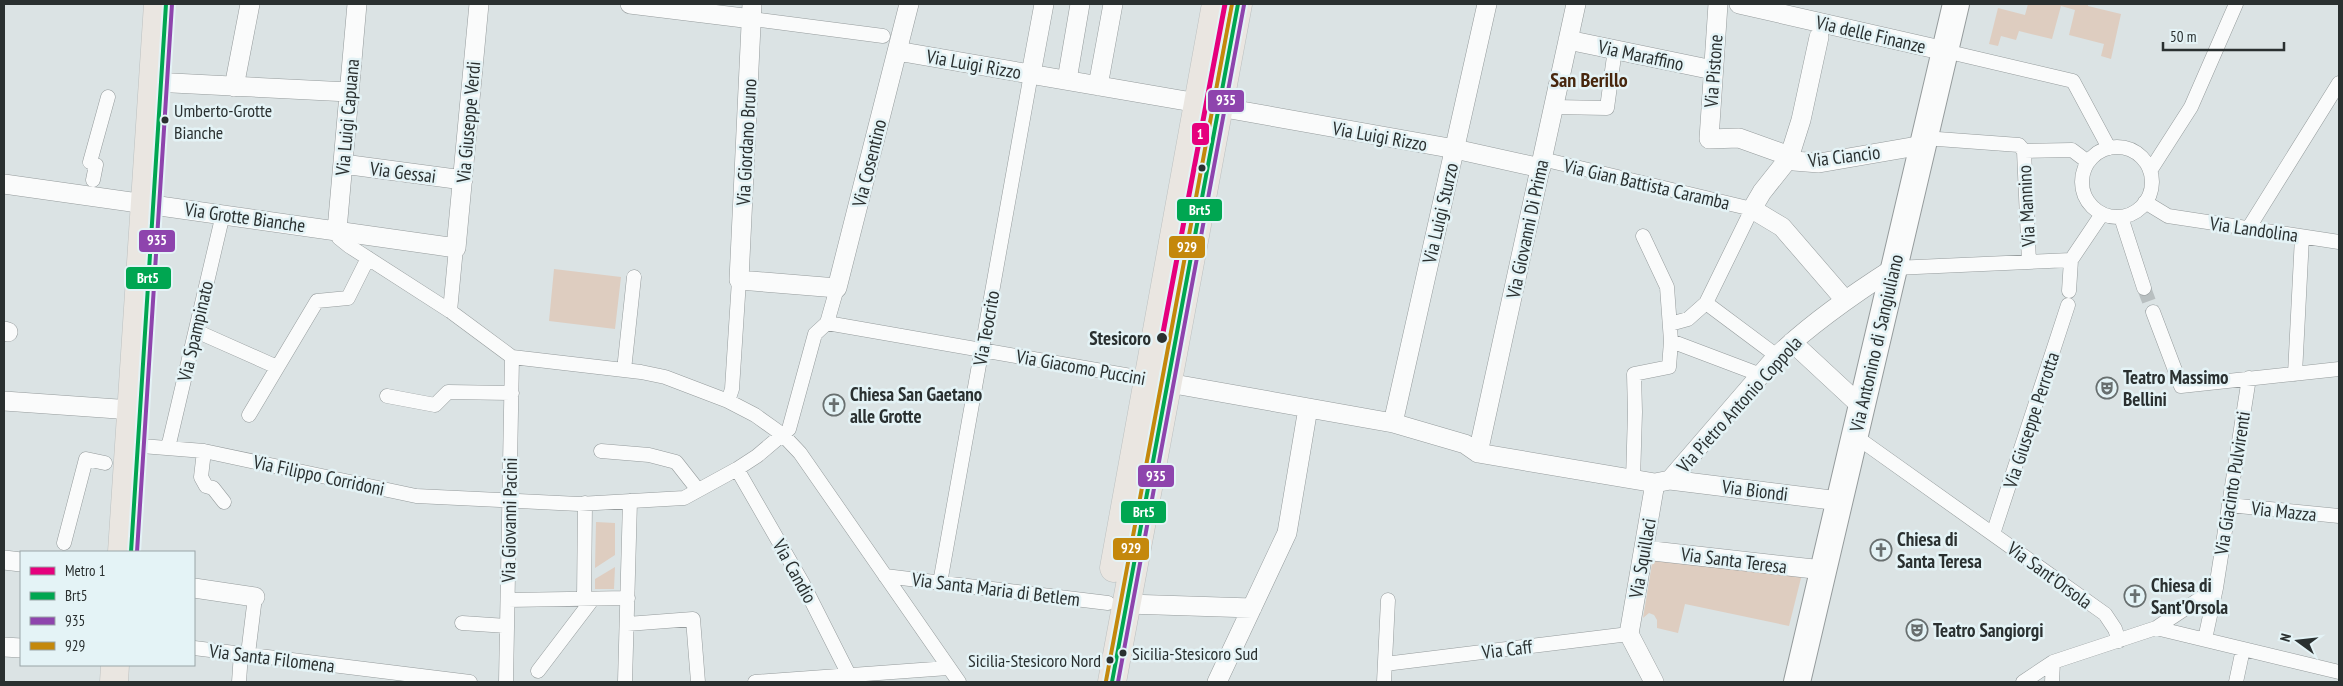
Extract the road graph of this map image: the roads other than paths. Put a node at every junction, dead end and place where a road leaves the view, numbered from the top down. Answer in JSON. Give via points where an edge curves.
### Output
{"nodes":[{"id":1,"x":158,"y":4,"type":"edge"},
{"id":2,"x":250,"y":4,"type":"edge"},
{"id":3,"x":357,"y":4,"type":"edge"},
{"id":4,"x":479,"y":4,"type":"edge"},
{"id":5,"x":630,"y":4,"type":"edge"},
{"id":6,"x":909,"y":4,"type":"edge"},
{"id":7,"x":1044,"y":4,"type":"edge"},
{"id":8,"x":1080,"y":4,"type":"edge"},
{"id":9,"x":1112,"y":4,"type":"edge"},
{"id":10,"x":1216,"y":4,"type":"edge"},
{"id":11,"x":1238,"y":4,"type":"edge"},
{"id":12,"x":1487,"y":4,"type":"edge"},
{"id":13,"x":1576,"y":4,"type":"edge"},
{"id":14,"x":1718,"y":4,"type":"edge"},
{"id":15,"x":1738,"y":4,"type":"edge"},
{"id":16,"x":1956,"y":4,"type":"edge"},
{"id":17,"x":2236,"y":4,"type":"edge"},
{"id":18,"x":1770,"y":7,"type":"edge"},
{"id":19,"x":752,"y":11,"type":"edge"},
{"id":20,"x":883,"y":36,"type":"dead end"},
{"id":21,"x":1819,"y":37,"type":"dead end"},
{"id":22,"x":1568,"y":40,"type":"junction"},
{"id":23,"x":1614,"y":49,"type":"junction"},
{"id":24,"x":897,"y":51,"type":"junction"},
{"id":25,"x":1945,"y":51,"type":"junction"},
{"id":26,"x":1713,"y":70,"type":"junction"},
{"id":27,"x":1031,"y":74,"type":"junction"},
{"id":28,"x":1066,"y":80,"type":"junction"},
{"id":29,"x":153,"y":82,"type":"junction"},
{"id":30,"x":2339,"y":83,"type":"edge"},
{"id":31,"x":1098,"y":86,"type":"junction"},
{"id":32,"x":234,"y":87,"type":"junction"},
{"id":33,"x":349,"y":92,"type":"junction"},
{"id":34,"x":108,"y":96,"type":"dead end"},
{"id":35,"x":1202,"y":104,"type":"junction"},
{"id":36,"x":1554,"y":107,"type":"junction"},
{"id":37,"x":1709,"y":139,"type":"joint"},
{"id":38,"x":1924,"y":141,"type":"junction"},
{"id":39,"x":2109,"y":148,"type":"junction"},
{"id":40,"x":1455,"y":149,"type":"junction"},
{"id":41,"x":2024,"y":151,"type":"junction"},
{"id":42,"x":1789,"y":158,"type":"junction"},
{"id":43,"x":2088,"y":162,"type":"junction"},
{"id":44,"x":1542,"y":163,"type":"junction"},
{"id":45,"x":343,"y":164,"type":"junction"},
{"id":46,"x":2150,"y":171,"type":"junction"},
{"id":47,"x":93,"y":180,"type":"dead end"},
{"id":48,"x":463,"y":180,"type":"junction"},
{"id":49,"x":4,"y":184,"type":"edge"},
{"id":50,"x":2145,"y":202,"type":"junction"},
{"id":51,"x":145,"y":204,"type":"junction"},
{"id":52,"x":1752,"y":209,"type":"junction"},
{"id":53,"x":223,"y":214,"type":"junction"},
{"id":54,"x":2102,"y":214,"type":"junction"},
{"id":55,"x":2121,"y":217,"type":"junction"},
{"id":56,"x":2248,"y":229,"type":"junction"},
{"id":57,"x":337,"y":230,"type":"junction"},
{"id":58,"x":1643,"y":236,"type":"dead end"},
{"id":59,"x":2302,"y":236,"type":"junction"},
{"id":60,"x":2339,"y":242,"type":"edge"},
{"id":61,"x":456,"y":245,"type":"junction"},
{"id":62,"x":368,"y":258,"type":"junction"},
{"id":63,"x":2064,"y":261,"type":"junction"},
{"id":64,"x":2029,"y":262,"type":"junction"},
{"id":65,"x":1894,"y":268,"type":"junction"},
{"id":66,"x":634,"y":277,"type":"dead end"},
{"id":67,"x":739,"y":280,"type":"junction"},
{"id":68,"x":837,"y":288,"type":"junction"},
{"id":69,"x":2144,"y":288,"type":"tunnel mouth"},
{"id":70,"x":1845,"y":300,"type":"junction"},
{"id":71,"x":1704,"y":305,"type":"junction"},
{"id":72,"x":450,"y":311,"type":"junction"},
{"id":73,"x":2153,"y":312,"type":"tunnel mouth"},
{"id":74,"x":1688,"y":318,"type":"junction"},
{"id":75,"x":827,"y":323,"type":"junction"},
{"id":76,"x":1670,"y":324,"type":"junction"},
{"id":77,"x":196,"y":331,"type":"junction"},
{"id":78,"x":1673,"y":342,"type":"junction"},
{"id":79,"x":1792,"y":342,"type":"junction"},
{"id":80,"x":982,"y":349,"type":"junction"},
{"id":81,"x":1777,"y":356,"type":"junction"},
{"id":82,"x":512,"y":357,"type":"junction"},
{"id":83,"x":277,"y":367,"type":"junction"},
{"id":84,"x":2339,"y":369,"type":"edge"},
{"id":85,"x":624,"y":370,"type":"junction"},
{"id":86,"x":2295,"y":374,"type":"junction"},
{"id":87,"x":1761,"y":375,"type":"junction"},
{"id":88,"x":2249,"y":378,"type":"junction"},
{"id":89,"x":1158,"y":381,"type":"junction"},
{"id":90,"x":512,"y":393,"type":"junction"},
{"id":91,"x":387,"y":396,"type":"dead end"},
{"id":92,"x":4,"y":401,"type":"edge"},
{"id":93,"x":728,"y":401,"type":"junction"},
{"id":94,"x":1861,"y":406,"type":"junction"},
{"id":95,"x":1308,"y":408,"type":"junction"},
{"id":96,"x":132,"y":410,"type":"junction"},
{"id":97,"x":249,"y":415,"type":"dead end"},
{"id":98,"x":1393,"y":423,"type":"junction"},
{"id":99,"x":783,"y":435,"type":"junction"},
{"id":100,"x":1854,"y":436,"type":"junction"},
{"id":101,"x":129,"y":445,"type":"junction"},
{"id":102,"x":168,"y":448,"type":"junction"},
{"id":103,"x":204,"y":451,"type":"junction"},
{"id":104,"x":601,"y":451,"type":"dead end"},
{"id":105,"x":1478,"y":453,"type":"junction"},
{"id":106,"x":105,"y":463,"type":"dead end"},
{"id":107,"x":737,"y":469,"type":"junction"},
{"id":108,"x":1633,"y":480,"type":"junction"},
{"id":109,"x":1663,"y":482,"type":"junction"},
{"id":110,"x":698,"y":490,"type":"junction"},
{"id":111,"x":510,"y":500,"type":"junction"},
{"id":112,"x":630,"y":501,"type":"junction"},
{"id":113,"x":1839,"y":501,"type":"junction"},
{"id":114,"x":224,"y":502,"type":"dead end"},
{"id":115,"x":582,"y":504,"type":"junction"},
{"id":116,"x":2229,"y":505,"type":"junction"},
{"id":117,"x":2339,"y":516,"type":"edge"},
{"id":118,"x":1993,"y":534,"type":"junction"},
{"id":119,"x":64,"y":543,"type":"dead end"},
{"id":120,"x":1644,"y":550,"type":"junction"},
{"id":121,"x":122,"y":551,"type":"edge"},
{"id":122,"x":4,"y":560,"type":"edge"},
{"id":123,"x":20,"y":562,"type":"edge"},
{"id":124,"x":1823,"y":570,"type":"junction"},
{"id":125,"x":885,"y":576,"type":"junction"},
{"id":126,"x":940,"y":583,"type":"junction"},
{"id":127,"x":195,"y":588,"type":"edge"},
{"id":128,"x":2216,"y":588,"type":"junction"},
{"id":129,"x":255,"y":597,"type":"joint"},
{"id":130,"x":508,"y":600,"type":"junction"},
{"id":131,"x":1388,"y":600,"type":"dead end"},
{"id":132,"x":586,"y":601,"type":"junction"},
{"id":133,"x":628,"y":601,"type":"junction"},
{"id":134,"x":1117,"y":604,"type":"junction"},
{"id":135,"x":1252,"y":608,"type":"junction"},
{"id":136,"x":462,"y":623,"type":"dead end"},
{"id":137,"x":627,"y":624,"type":"junction"},
{"id":138,"x":507,"y":626,"type":"junction"},
{"id":139,"x":2156,"y":628,"type":"junction"},
{"id":140,"x":1628,"y":634,"type":"junction"},
{"id":141,"x":2118,"y":637,"type":"junction"},
{"id":142,"x":2211,"y":641,"type":"junction"},
{"id":143,"x":4,"y":647,"type":"edge"},
{"id":144,"x":20,"y":648,"type":"edge"},
{"id":145,"x":195,"y":648,"type":"edge"},
{"id":146,"x":2243,"y":649,"type":"junction"},
{"id":147,"x":245,"y":654,"type":"junction"},
{"id":148,"x":2053,"y":662,"type":"junction"},
{"id":149,"x":1385,"y":664,"type":"junction"},
{"id":150,"x":115,"y":666,"type":"edge"},
{"id":151,"x":948,"y":668,"type":"junction"},
{"id":152,"x":2339,"y":672,"type":"edge"},
{"id":153,"x":849,"y":675,"type":"junction"},
{"id":154,"x":536,"y":676,"type":"edge"},
{"id":155,"x":813,"y":680,"type":"edge"},
{"id":156,"x":114,"y":682,"type":"edge"},
{"id":157,"x":239,"y":682,"type":"edge"},
{"id":158,"x":470,"y":682,"type":"edge"},
{"id":159,"x":506,"y":682,"type":"edge"},
{"id":160,"x":625,"y":682,"type":"edge"},
{"id":161,"x":698,"y":682,"type":"edge"},
{"id":162,"x":755,"y":682,"type":"edge"},
{"id":163,"x":958,"y":682,"type":"edge"},
{"id":164,"x":1093,"y":682,"type":"edge"},
{"id":165,"x":1112,"y":682,"type":"edge"},
{"id":166,"x":1217,"y":682,"type":"edge"},
{"id":167,"x":1384,"y":682,"type":"edge"},
{"id":168,"x":1654,"y":682,"type":"edge"},
{"id":169,"x":1797,"y":682,"type":"edge"},
{"id":170,"x":2023,"y":682,"type":"edge"},
{"id":171,"x":2052,"y":682,"type":"edge"},
{"id":172,"x":2236,"y":682,"type":"edge"}],
"edges":[{"from":1,"to":29,"type":"main road"},
{"from":2,"to":32,"type":"street"},
{"from":3,"to":33,"type":"street","name":"Via Luigi Capuana"},
{"from":4,"to":48,"type":"street","name":"Via Giuseppe Verdi"},
{"from":5,"to":19,"type":"street"},
{"from":6,"to":24,"type":"street","name":"Via Cosentino"},
{"from":7,"to":27,"type":"street"},
{"from":8,"to":28,"type":"street"},
{"from":9,"to":31,"type":"street"},
{"from":10,"to":35,"type":"main road"},
{"from":11,"to":35,"type":"main road"},
{"from":12,"to":40,"type":"street","name":"Via Luigi Sturzo"},
{"from":13,"to":22,"type":"street","name":"Via Giovanni Di Prima"},
{"from":14,"to":26,"type":"street","name":"Via Pistone"},
{"from":15,"to":18,"type":"street","name":"Via delle Finanze"},
{"from":16,"to":25,"type":"main road","name":"Via Antonino di Sangiuliano"},
{"from":17,"to":46,"type":"street","via":[[2191,107]]},
{"from":18,"to":25,"type":"street","name":"Via delle Finanze"},
{"from":19,"to":20,"type":"street"},
{"from":19,"to":67,"type":"street","name":"Via Giordano Bruno"},
{"from":21,"to":42,"type":"street","via":[[1801,120]]},
{"from":22,"to":23,"type":"street","name":"Via Maraffino"},
{"from":22,"to":36,"type":"street","name":"Via Giovanni Di Prima"},
{"from":23,"to":26,"type":"street","name":"Via Maraffino"},
{"from":23,"to":36,"type":"street","via":[[1607,108]]},
{"from":24,"to":27,"type":"street","name":"Via Luigi Rizzo"},
{"from":24,"to":68,"type":"street","name":"Via Cosentino"},
{"from":25,"to":38,"type":"main road","name":"Via Antonino di Sangiuliano"},
{"from":25,"to":39,"type":"street","via":[[2073,81]]},
{"from":26,"to":37,"type":"street","name":"Via Pistone"},
{"from":27,"to":28,"type":"street","name":"Via Luigi Rizzo"},
{"from":27,"to":80,"type":"street","name":"Via Teocrito"},
{"from":28,"to":31,"type":"street","name":"Via Luigi Rizzo"},
{"from":29,"to":32,"type":"street"},
{"from":29,"to":51,"type":"main road"},
{"from":30,"to":56,"type":"street"},
{"from":31,"to":35,"type":"street","name":"Via Luigi Rizzo"},
{"from":32,"to":33,"type":"street"},
{"from":33,"to":45,"type":"street","name":"Via Luigi Capuana"},
{"from":34,"to":47,"type":"street","via":[[90,162],[96,165]]},
{"from":35,"to":40,"type":"street","name":"Via Luigi Rizzo"},
{"from":35,"to":89,"type":"main road"},
{"from":36,"to":44,"type":"street","name":"Via Giovanni Di Prima"},
{"from":37,"to":42,"type":"street","name":"Via Ciancio","via":[[1739,138]]},
{"from":38,"to":41,"type":"street","via":[[2019,145]]},
{"from":38,"to":42,"type":"street","name":"Via Ciancio","via":[[1819,163]]},
{"from":38,"to":65,"type":"main road","name":"Via Antonino di Sangiuliano"},
{"from":39,"to":43,"type":"street","via":[[2095,154]]},
{"from":39,"to":46,"type":"street","via":[[2131,150],[2139,155]]},
{"from":40,"to":44,"type":"street","name":"Via Luigi Rizzo"},
{"from":40,"to":98,"type":"street","name":"Via Luigi Sturzo"},
{"from":41,"to":43,"type":"street","via":[[2072,150]]},
{"from":41,"to":64,"type":"street","name":"Via Mannino"},
{"from":42,"to":52,"type":"street"},
{"from":43,"to":54,"type":"street","via":[[2083,171],[2083,192],[2090,205]]},
{"from":44,"to":52,"type":"street","name":"Via Gian Battista Caramba"},
{"from":44,"to":105,"type":"street","name":"Via Giovanni Di Prima"},
{"from":45,"to":48,"type":"street","name":"Via Gessai"},
{"from":45,"to":57,"type":"street","name":"Via Luigi Capuana"},
{"from":46,"to":50,"type":"street","via":[[2151,190]]},
{"from":48,"to":61,"type":"street","name":"Via Giuseppe Verdi"},
{"from":49,"to":51,"type":"street","name":"Via Grotte Bianche"},
{"from":50,"to":55,"type":"street","via":[[2136,211]]},
{"from":50,"to":56,"type":"street","name":"Via Landolina","via":[[2168,216]]},
{"from":51,"to":53,"type":"street","name":"Via Grotte Bianche"},
{"from":51,"to":96,"type":"main road"},
{"from":52,"to":70,"type":"street","via":[[1782,227]]},
{"from":52,"to":71,"type":"street"},
{"from":53,"to":57,"type":"street","name":"Via Grotte Bianche"},
{"from":53,"to":77,"type":"street","name":"Via Spampinato"},
{"from":54,"to":55,"type":"street"},
{"from":54,"to":63,"type":"street"},
{"from":55,"to":69,"type":"street"},
{"from":56,"to":59,"type":"street","name":"Via Landolina"},
{"from":57,"to":61,"type":"street","name":"Via Grotte Bianche"},
{"from":57,"to":62,"type":"street","via":[[339,238]]},
{"from":58,"to":76,"type":"street","via":[[1667,287]]},
{"from":59,"to":60,"type":"street","name":"Via Landolina"},
{"from":59,"to":86,"type":"street"},
{"from":61,"to":72,"type":"street"},
{"from":62,"to":72,"type":"street"},
{"from":62,"to":83,"type":"street","via":[[348,298],[317,301]]},
{"from":63,"to":64,"type":"street"},
{"from":63,"to":118,"type":"street","name":"Via Giuseppe Perrotta","via":[[2069,298]]},
{"from":64,"to":65,"type":"street"},
{"from":65,"to":70,"type":"street","name":"Via Pietro Antonio Coppola"},
{"from":65,"to":94,"type":"main road","name":"Via Antonino di Sangiuliano"},
{"from":66,"to":85,"type":"street"},
{"from":67,"to":68,"type":"street"},
{"from":67,"to":93,"type":"street","via":[[732,389]]},
{"from":68,"to":75,"type":"street","name":"Via Cosentino"},
{"from":70,"to":79,"type":"street","name":"Via Pietro Antonio Coppola"},
{"from":71,"to":74,"type":"street"},
{"from":71,"to":81,"type":"street"},
{"from":72,"to":82,"type":"street"},
{"from":73,"to":88,"type":"street","via":[[2181,386]]},
{"from":74,"to":76,"type":"street"},
{"from":74,"to":78,"type":"street"},
{"from":75,"to":80,"type":"street","name":"Via Giacomo Puccini"},
{"from":75,"to":99,"type":"street","via":[[815,334],[789,429]]},
{"from":76,"to":78,"type":"street"},
{"from":77,"to":83,"type":"street"},
{"from":77,"to":102,"type":"street","name":"Via Spampinato"},
{"from":78,"to":87,"type":"street"},
{"from":78,"to":108,"type":"street","via":[[1669,367],[1634,374]]},
{"from":79,"to":81,"type":"street","name":"Via Pietro Antonio Coppola"},
{"from":79,"to":94,"type":"street"},
{"from":80,"to":89,"type":"street","name":"Via Giacomo Puccini"},
{"from":80,"to":126,"type":"street","name":"Via Teocrito"},
{"from":81,"to":87,"type":"street","name":"Via Pietro Antonio Coppola"},
{"from":82,"to":85,"type":"street"},
{"from":82,"to":90,"type":"street","name":"Via Giovanni Pacini"},
{"from":83,"to":97,"type":"street"},
{"from":84,"to":86,"type":"street"},
{"from":85,"to":93,"type":"street","via":[[665,377]]},
{"from":86,"to":88,"type":"street"},
{"from":87,"to":109,"type":"street","name":"Via Pietro Antonio Coppola"},
{"from":88,"to":116,"type":"street","name":"Via Giacinto Pulvirenti"},
{"from":89,"to":95,"type":"street","name":"Via Giacomo Puccini"},
{"from":89,"to":134,"type":"main road"},
{"from":90,"to":91,"type":"street","via":[[448,392],[435,405]]},
{"from":90,"to":111,"type":"street","name":"Via Giovanni Pacini"},
{"from":92,"to":96,"type":"street"},
{"from":93,"to":99,"type":"street"},
{"from":94,"to":100,"type":"main road","name":"Via Antonino di Sangiuliano"},
{"from":95,"to":98,"type":"street","name":"Via Giacomo Puccini"},
{"from":95,"to":135,"type":"street","via":[[1288,533]]},
{"from":96,"to":101,"type":"main road"},
{"from":98,"to":105,"type":"street","name":"Via Giacomo Puccini","via":[[1465,444]]},
{"from":99,"to":107,"type":"street","name":"Via Filippo Corridoni"},
{"from":99,"to":125,"type":"street","via":[[837,504]]},
{"from":100,"to":113,"type":"main road","name":"Via Antonino di Sangiuliano"},
{"from":100,"to":118,"type":"street","name":"Via Sant'Orsola"},
{"from":101,"to":102,"type":"street","name":"Via Filippo Corridoni"},
{"from":101,"to":121,"type":"main road"},
{"from":102,"to":103,"type":"street","name":"Via Filippo Corridoni"},
{"from":103,"to":111,"type":"street","name":"Via Filippo Corridoni","via":[[416,496]]},
{"from":103,"to":114,"type":"street","via":[[201,476],[206,486],[213,488]]},
{"from":104,"to":110,"type":"street","via":[[649,455],[676,462]]},
{"from":105,"to":108,"type":"street","name":"Via Pietro Antonio Coppola"},
{"from":106,"to":119,"type":"street","via":[[86,458]]},
{"from":107,"to":110,"type":"street","name":"Via Filippo Corridoni"},
{"from":107,"to":153,"type":"street","name":"Via Candio","via":[[802,582]]},
{"from":108,"to":109,"type":"street","name":"Via Pietro Antonio Coppola"},
{"from":109,"to":113,"type":"street","name":"Via Biondi"},
{"from":109,"to":120,"type":"street","name":"Via Squillaci"},
{"from":110,"to":112,"type":"street","name":"Via Filippo Corridoni","via":[[684,498]]},
{"from":111,"to":115,"type":"street","name":"Via Filippo Corridoni"},
{"from":111,"to":130,"type":"street","name":"Via Giovanni Pacini"},
{"from":112,"to":115,"type":"street","name":"Via Filippo Corridoni"},
{"from":112,"to":133,"type":"street"},
{"from":113,"to":124,"type":"main road","name":"Via Antonino di Sangiuliano"},
{"from":115,"to":132,"type":"street"},
{"from":116,"to":117,"type":"street","name":"Via Mazza"},
{"from":116,"to":128,"type":"street","name":"Via Giacinto Pulvirenti"},
{"from":118,"to":141,"type":"street","name":"Via Sant'Orsola","via":[[2105,614]]},
{"from":120,"to":124,"type":"street","name":"Via Santa Teresa"},
{"from":120,"to":140,"type":"street","name":"Via Squillaci"},
{"from":122,"to":123,"type":"street"},
{"from":124,"to":169,"type":"main road","name":"Via Antonino di Sangiuliano"},
{"from":125,"to":126,"type":"street","name":"Via Santa Maria di Betlem"},
{"from":125,"to":151,"type":"street"},
{"from":126,"to":134,"type":"street","name":"Via Santa Maria di Betlem"},
{"from":127,"to":129,"type":"street"},
{"from":128,"to":139,"type":"street"},
{"from":128,"to":142,"type":"street","name":"Via Giacinto Pulvirenti"},
{"from":129,"to":147,"type":"street"},
{"from":130,"to":132,"type":"street"},
{"from":130,"to":138,"type":"street","name":"Via Giovanni Pacini"},
{"from":131,"to":149,"type":"street"},
{"from":132,"to":133,"type":"street"},
{"from":132,"to":154,"type":"street"},
{"from":133,"to":137,"type":"street"},
{"from":134,"to":135,"type":"street","name":"Via Santa Maria di Betlem"},
{"from":134,"to":164,"type":"main road"},
{"from":134,"to":165,"type":"main road"},
{"from":135,"to":166,"type":"street"},
{"from":136,"to":138,"type":"street"},
{"from":137,"to":160,"type":"street"},
{"from":137,"to":161,"type":"street","via":[[693,619]]},
{"from":138,"to":159,"type":"street","name":"Via Giovanni Pacini"},
{"from":139,"to":141,"type":"street"},
{"from":139,"to":142,"type":"street"},
{"from":140,"to":149,"type":"street","name":"Via Caff"},
{"from":140,"to":168,"type":"street"},
{"from":141,"to":148,"type":"street"},
{"from":142,"to":146,"type":"street"},
{"from":143,"to":144,"type":"street"},
{"from":145,"to":147,"type":"street","name":"Via Santa Filomena"},
{"from":146,"to":152,"type":"street"},
{"from":146,"to":172,"type":"street"},
{"from":147,"to":157,"type":"street"},
{"from":147,"to":158,"type":"street","name":"Via Santa Filomena"},
{"from":148,"to":170,"type":"street"},
{"from":148,"to":171,"type":"street"},
{"from":149,"to":167,"type":"street"},
{"from":150,"to":156,"type":"main road"},
{"from":151,"to":153,"type":"street"},
{"from":151,"to":163,"type":"street"},
{"from":153,"to":155,"type":"street"},
{"from":155,"to":162,"type":"street"}]}
